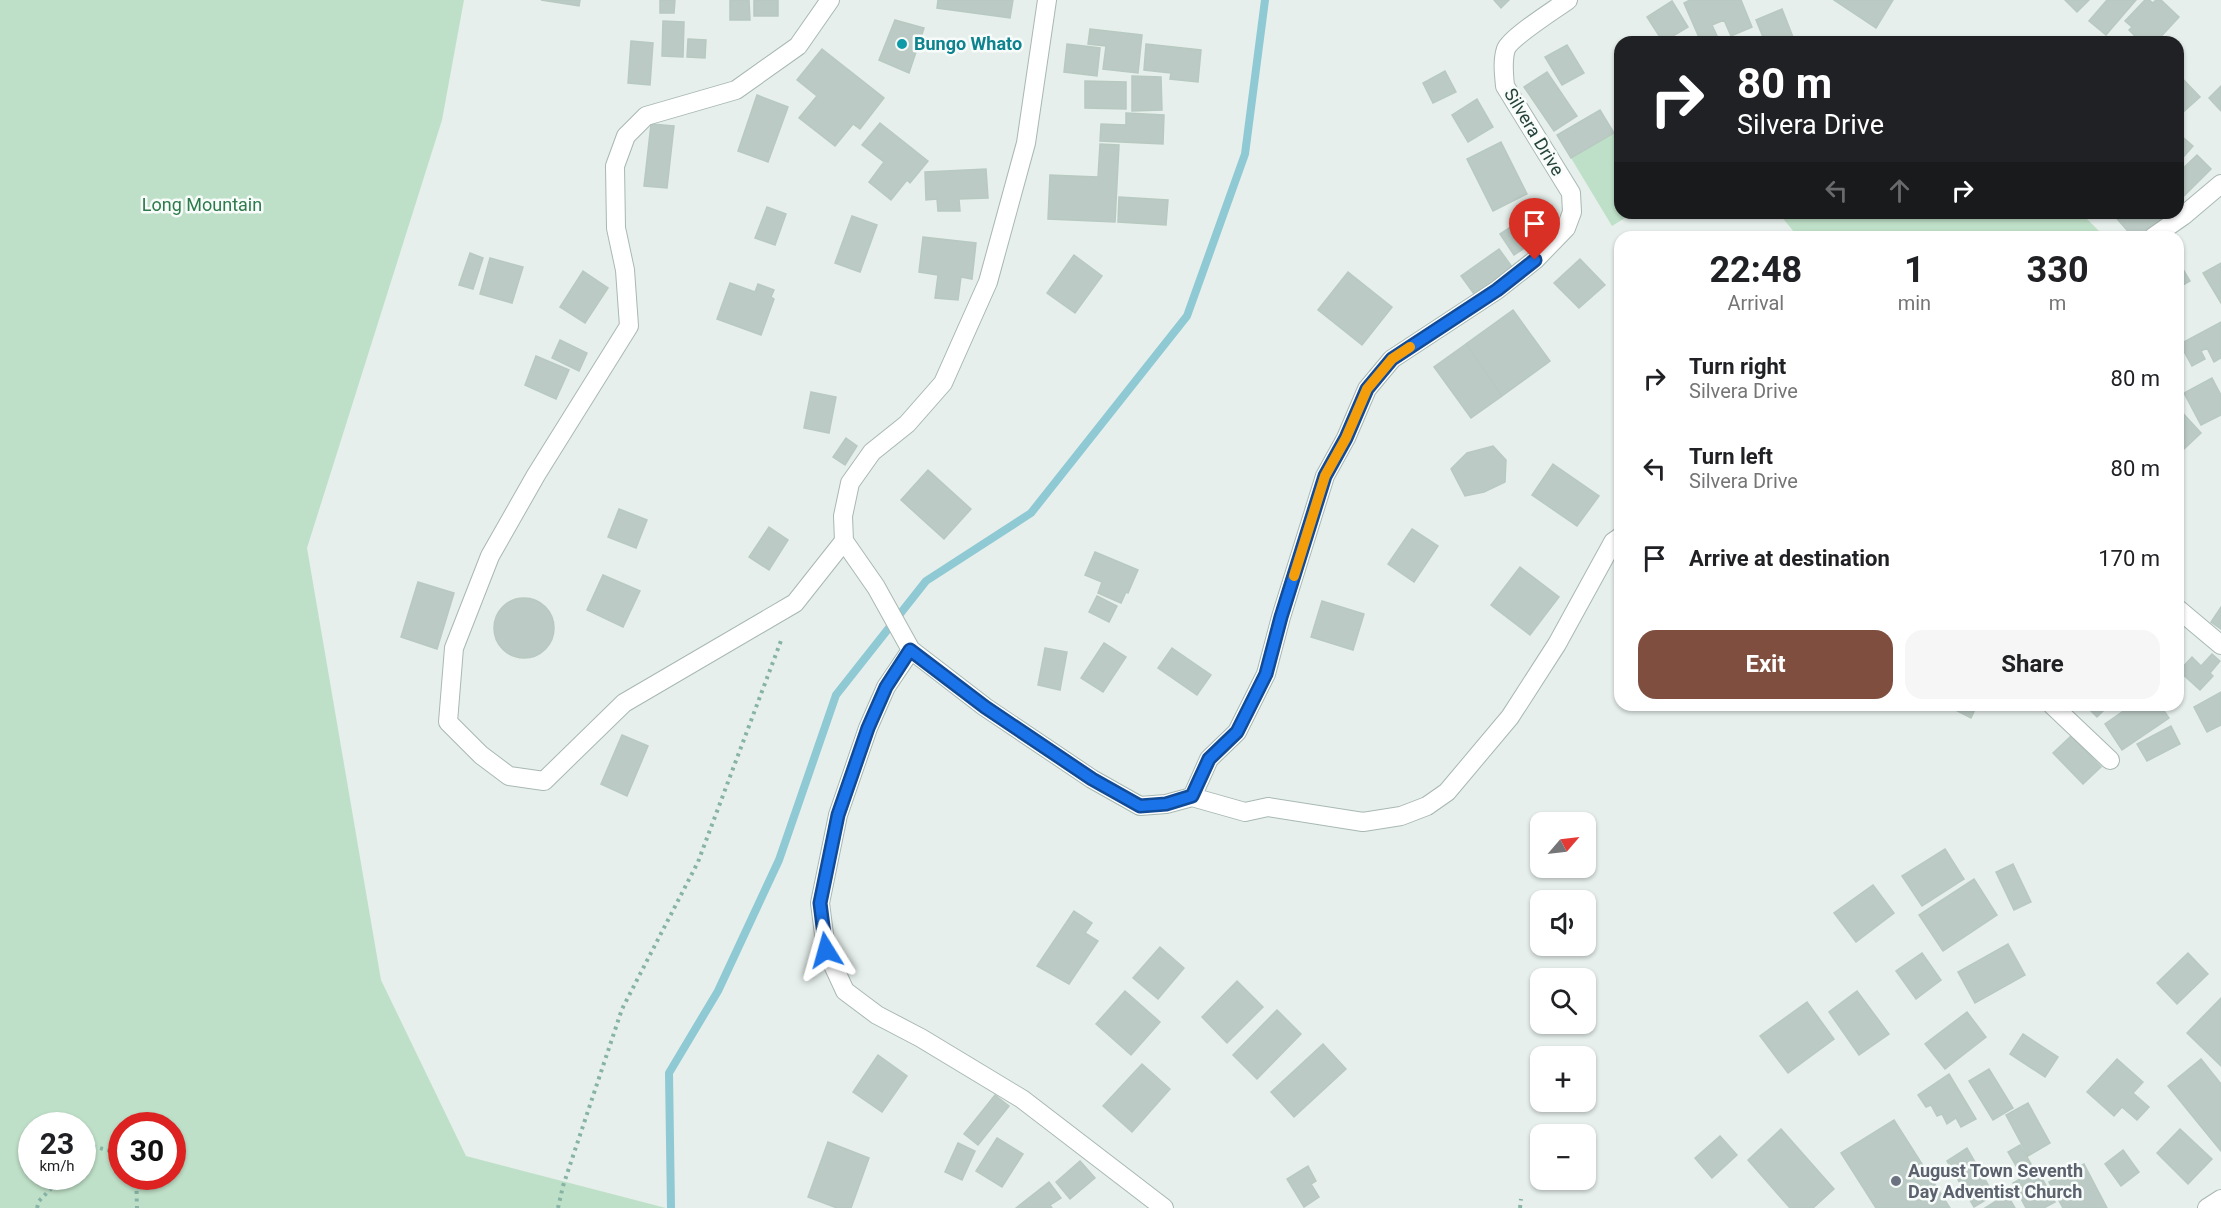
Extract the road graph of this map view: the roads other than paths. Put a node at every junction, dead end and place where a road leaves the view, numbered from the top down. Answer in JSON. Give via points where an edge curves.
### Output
{"nodes":[{"id":1,"x":830,"y":0,"type":"edge"},
{"id":2,"x":1047,"y":0,"type":"edge"},
{"id":3,"x":1569,"y":0,"type":"edge"},
{"id":4,"x":2221,"y":184,"type":"edge"},
{"id":5,"x":2184,"y":215,"type":"edge"},
{"id":6,"x":2179,"y":219,"type":"edge"},
{"id":7,"x":2162,"y":231,"type":"edge"},
{"id":8,"x":844,"y":541,"type":"junction"},
{"id":9,"x":1614,"y":541,"type":"edge"},
{"id":10,"x":2184,"y":614,"type":"edge"},
{"id":11,"x":2221,"y":645,"type":"edge"},
{"id":12,"x":910,"y":650,"type":"junction"},
{"id":13,"x":2058,"y":711,"type":"edge"},
{"id":14,"x":2110,"y":760,"type":"dead end"},
{"id":15,"x":1192,"y":796,"type":"junction"},
{"id":16,"x":2221,"y":1199,"type":"edge"},
{"id":17,"x":1164,"y":1208,"type":"edge"},
{"id":18,"x":2207,"y":1208,"type":"edge"}],
"edges":[{"from":1,"to":8,"type":"street","via":[[798,46],[736,90],[646,116],[626,136],[615,166],[616,228],[625,270],[629,326],[490,556],[454,648],[448,722],[509,776],[544,781],[624,703],[795,603]]},
{"from":2,"to":8,"type":"street","via":[[1026,143],[988,282],[943,383],[907,424],[872,452],[850,483],[843,516]]},
{"from":3,"to":15,"type":"street","name":"Silvera Drive","via":[[1507,47],[1503,66],[1505,86],[1571,193],[1572,212],[1566,228],[1535,260],[1497,290],[1392,359],[1367,389],[1325,476],[1266,674],[1237,732],[1209,759]]},
{"from":4,"to":5,"type":"street"},
{"from":6,"to":7,"type":"street"},
{"from":8,"to":12,"type":"street","via":[[876,587]]},
{"from":9,"to":15,"type":"street","via":[[1557,644],[1510,717],[1447,792],[1427,806],[1401,816],[1363,822],[1268,807],[1245,812]]},
{"from":10,"to":11,"type":"street"},
{"from":12,"to":15,"type":"street","via":[[985,707],[1092,779],[1140,806]]},
{"from":12,"to":17,"type":"street","via":[[886,687],[868,728],[838,815],[820,903],[826,950],[845,991],[877,1015],[1022,1099]]},
{"from":13,"to":14,"type":"street"},
{"from":16,"to":18,"type":"street"}]}
